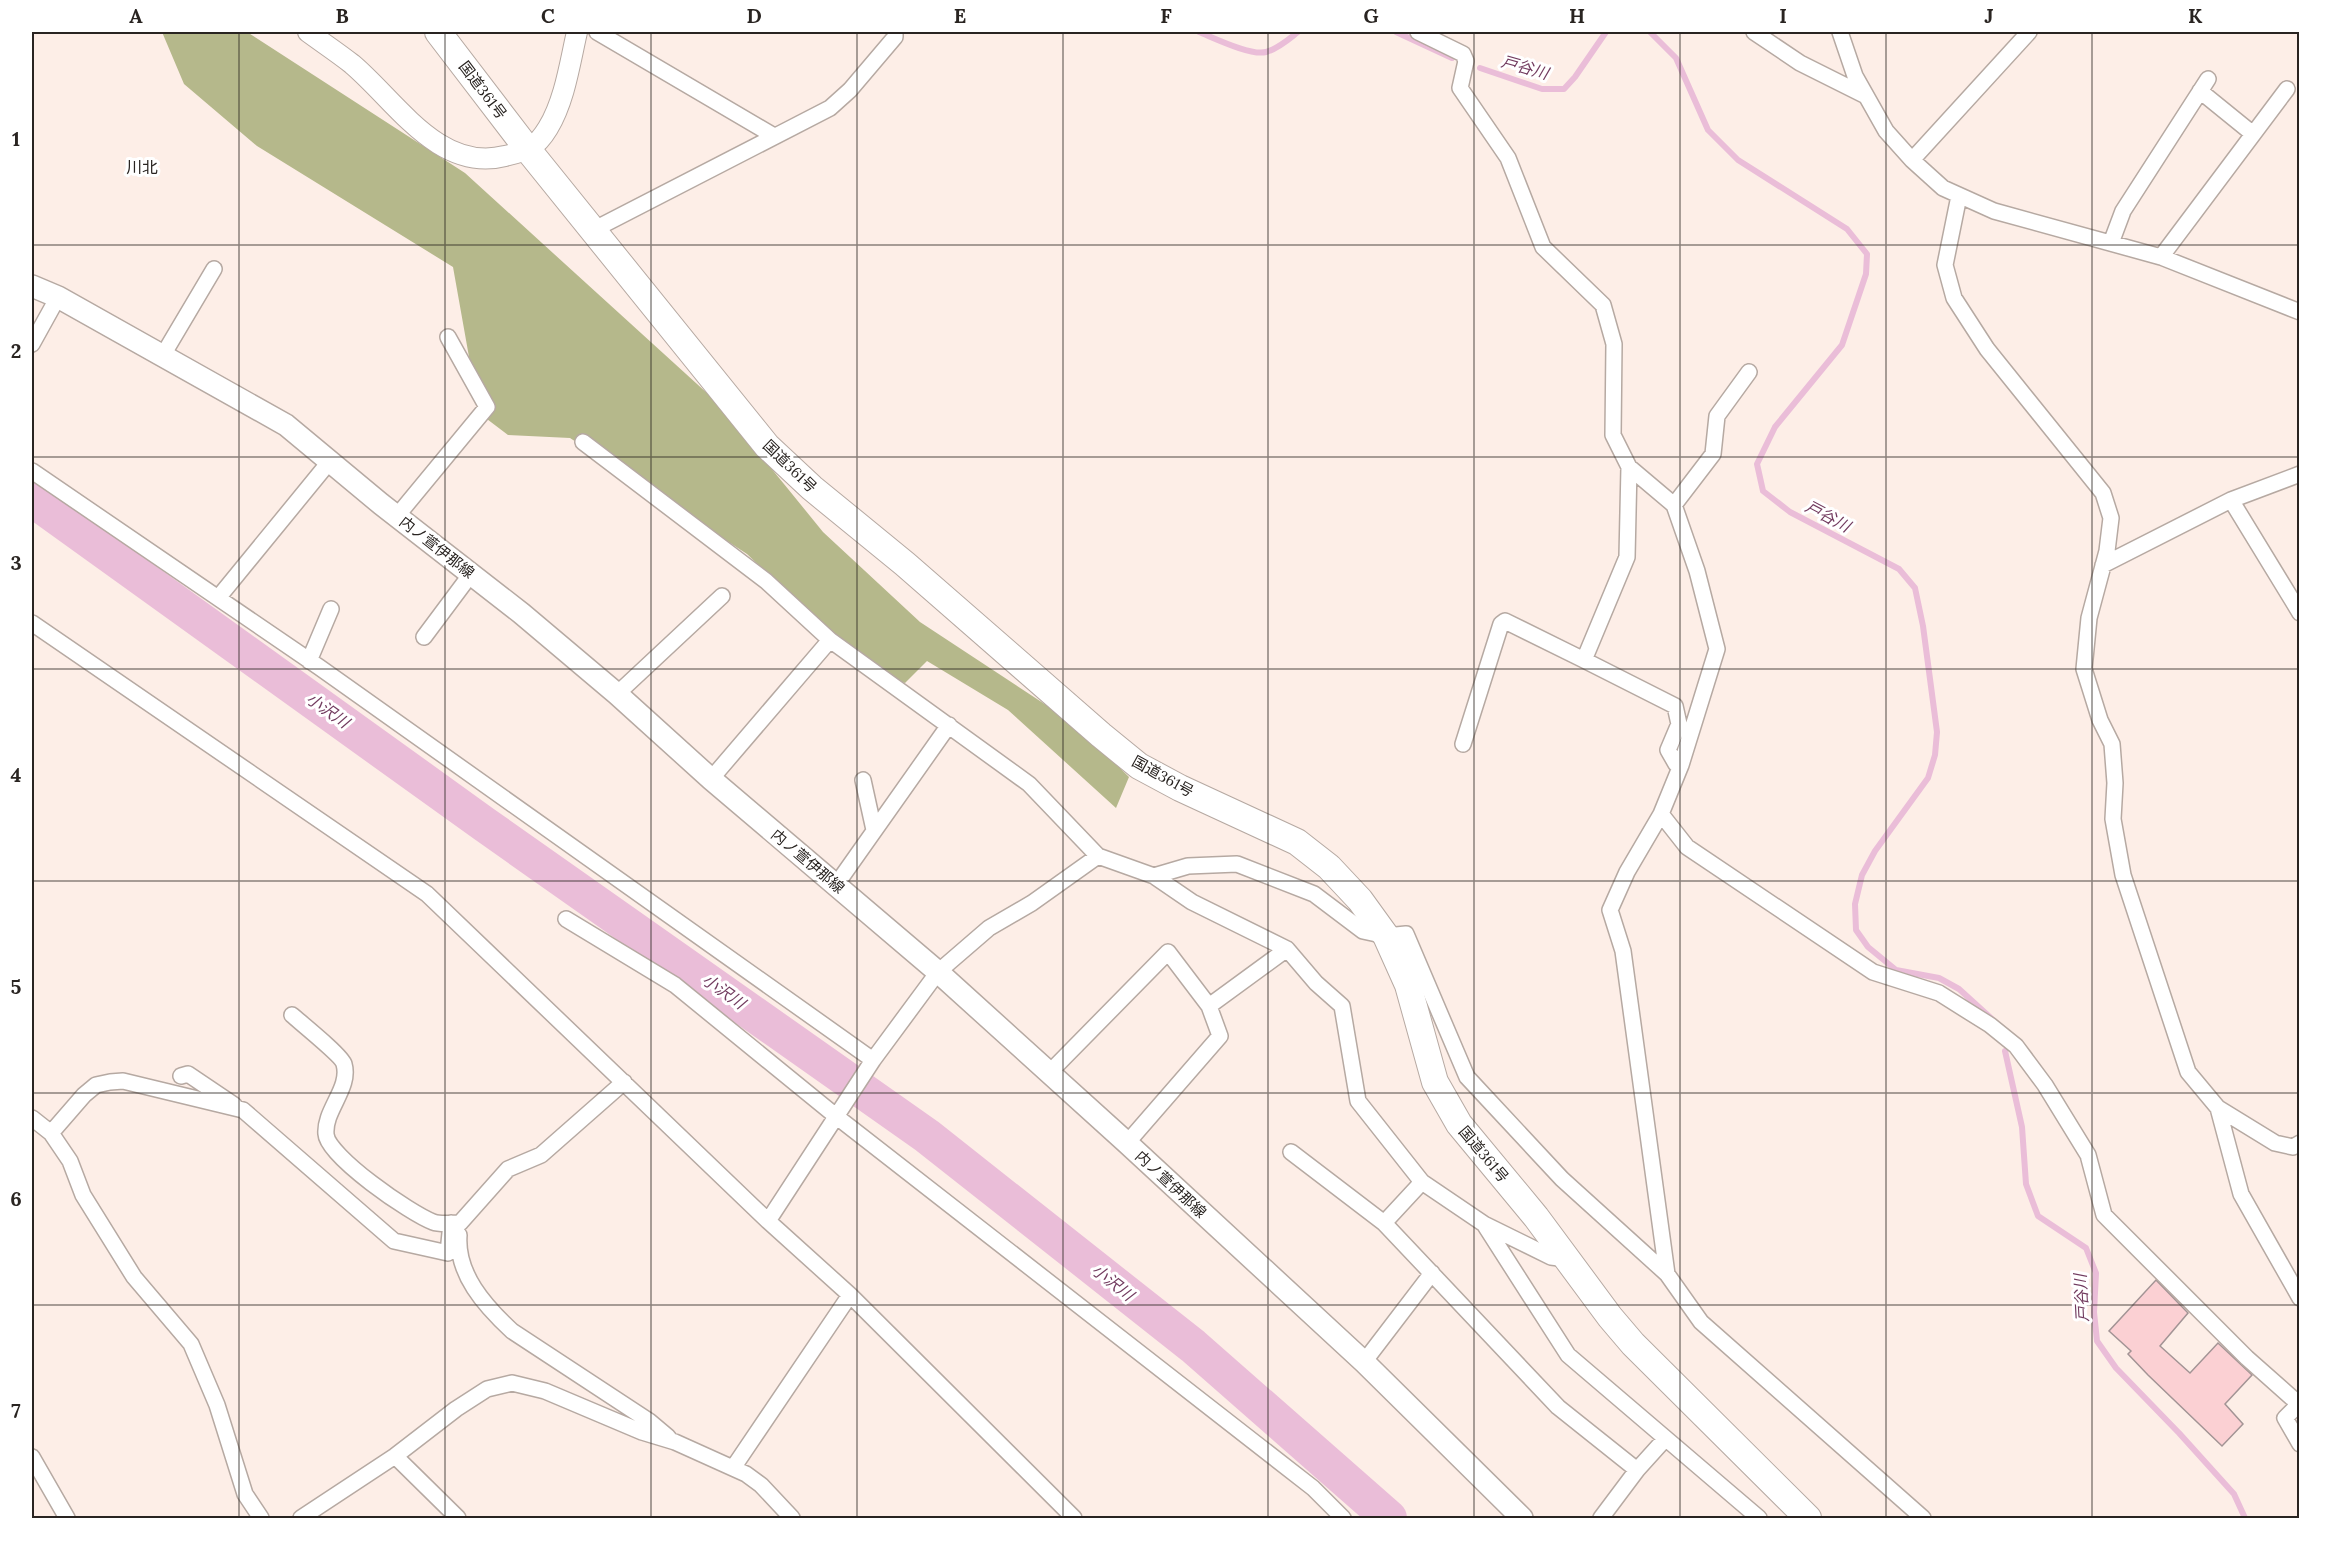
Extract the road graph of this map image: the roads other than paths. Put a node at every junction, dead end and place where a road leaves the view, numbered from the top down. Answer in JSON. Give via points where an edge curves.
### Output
{"nodes":[{"id":1,"x":308,"y":32,"type":"edge"},
{"id":2,"x":438,"y":32,"type":"edge"},
{"id":3,"x":577,"y":32,"type":"edge"},
{"id":4,"x":597,"y":32,"type":"edge"},
{"id":5,"x":895,"y":32,"type":"edge"},
{"id":6,"x":1418,"y":32,"type":"edge"},
{"id":7,"x":1754,"y":32,"type":"edge"},
{"id":8,"x":1840,"y":32,"type":"edge"},
{"id":9,"x":2029,"y":32,"type":"edge"},
{"id":10,"x":2287,"y":89,"type":"dead end"},
{"id":11,"x":1866,"y":96,"type":"junction"},
{"id":12,"x":2253,"y":134,"type":"junction"},
{"id":13,"x":774,"y":136,"type":"junction"},
{"id":14,"x":529,"y":151,"type":"junction"},
{"id":15,"x":1911,"y":160,"type":"junction"},
{"id":16,"x":1959,"y":196,"type":"junction"},
{"id":17,"x":592,"y":230,"type":"junction"},
{"id":18,"x":2111,"y":243,"type":"junction"},
{"id":19,"x":2161,"y":257,"type":"junction"},
{"id":20,"x":214,"y":269,"type":"dead end"},
{"id":21,"x":32,"y":286,"type":"edge"},
{"id":22,"x":58,"y":297,"type":"junction"},
{"id":23,"x":2300,"y":312,"type":"edge"},
{"id":24,"x":448,"y":337,"type":"dead end"},
{"id":25,"x":32,"y":344,"type":"edge"},
{"id":26,"x":163,"y":355,"type":"junction"},
{"id":27,"x":1749,"y":372,"type":"dead end"},
{"id":28,"x":583,"y":442,"type":"dead end"},
{"id":29,"x":330,"y":461,"type":"junction"},
{"id":30,"x":1629,"y":467,"type":"junction"},
{"id":31,"x":32,"y":471,"type":"edge"},
{"id":32,"x":2300,"y":474,"type":"edge"},
{"id":33,"x":2231,"y":500,"type":"junction"},
{"id":34,"x":1674,"y":505,"type":"junction"},
{"id":35,"x":398,"y":516,"type":"junction"},
{"id":36,"x":2103,"y":565,"type":"junction"},
{"id":37,"x":471,"y":574,"type":"junction"},
{"id":38,"x":722,"y":596,"type":"dead end"},
{"id":39,"x":218,"y":598,"type":"junction"},
{"id":40,"x":331,"y":609,"type":"dead end"},
{"id":41,"x":2300,"y":613,"type":"edge"},
{"id":42,"x":32,"y":623,"type":"edge"},
{"id":43,"x":424,"y":637,"type":"dead end"},
{"id":44,"x":830,"y":640,"type":"junction"},
{"id":45,"x":1584,"y":660,"type":"junction"},
{"id":46,"x":309,"y":661,"type":"junction"},
{"id":47,"x":616,"y":694,"type":"junction"},
{"id":48,"x":949,"y":725,"type":"junction"},
{"id":49,"x":1463,"y":744,"type":"dead end"},
{"id":50,"x":1681,"y":765,"type":"junction"},
{"id":51,"x":711,"y":780,"type":"junction"},
{"id":52,"x":863,"y":780,"type":"dead end"},
{"id":53,"x":1661,"y":813,"type":"junction"},
{"id":54,"x":874,"y":830,"type":"junction"},
{"id":55,"x":1098,"y":856,"type":"junction"},
{"id":56,"x":1154,"y":876,"type":"junction"},
{"id":57,"x":836,"y":885,"type":"junction"},
{"id":58,"x":566,"y":919,"type":"dead end"},
{"id":59,"x":1386,"y":936,"type":"junction"},
{"id":60,"x":1287,"y":949,"type":"junction"},
{"id":61,"x":938,"y":972,"type":"junction"},
{"id":62,"x":1209,"y":1006,"type":"junction"},
{"id":63,"x":291,"y":1015,"type":"dead end"},
{"id":64,"x":872,"y":1063,"type":"junction"},
{"id":65,"x":1049,"y":1073,"type":"junction"},
{"id":66,"x":181,"y":1076,"type":"dead end"},
{"id":67,"x":624,"y":1082,"type":"junction"},
{"id":68,"x":2218,"y":1108,"type":"junction"},
{"id":69,"x":243,"y":1110,"type":"junction"},
{"id":70,"x":837,"y":1117,"type":"junction"},
{"id":71,"x":32,"y":1118,"type":"edge"},
{"id":72,"x":51,"y":1133,"type":"junction"},
{"id":73,"x":1127,"y":1143,"type":"junction"},
{"id":74,"x":2300,"y":1143,"type":"edge"},
{"id":75,"x":1291,"y":1152,"type":"dead end"},
{"id":76,"x":1422,"y":1182,"type":"junction"},
{"id":77,"x":768,"y":1221,"type":"junction"},
{"id":78,"x":456,"y":1223,"type":"junction"},
{"id":79,"x":1384,"y":1223,"type":"junction"},
{"id":80,"x":1484,"y":1224,"type":"junction"},
{"id":81,"x":1567,"y":1259,"type":"junction"},
{"id":82,"x":1432,"y":1273,"type":"junction"},
{"id":83,"x":1667,"y":1274,"type":"junction"},
{"id":84,"x":850,"y":1295,"type":"junction"},
{"id":85,"x":2300,"y":1298,"type":"edge"},
{"id":86,"x":1364,"y":1362,"type":"junction"},
{"id":87,"x":2299,"y":1404,"type":"edge"},
{"id":88,"x":1665,"y":1439,"type":"junction"},
{"id":89,"x":675,"y":1442,"type":"junction"},
{"id":90,"x":2300,"y":1444,"type":"edge"},
{"id":91,"x":395,"y":1456,"type":"junction"},
{"id":92,"x":32,"y":1457,"type":"edge"},
{"id":93,"x":733,"y":1468,"type":"junction"},
{"id":94,"x":1637,"y":1470,"type":"junction"},
{"id":95,"x":67,"y":1518,"type":"edge"},
{"id":96,"x":261,"y":1518,"type":"edge"},
{"id":97,"x":301,"y":1518,"type":"edge"},
{"id":98,"x":458,"y":1518,"type":"edge"},
{"id":99,"x":792,"y":1518,"type":"edge"},
{"id":100,"x":1074,"y":1518,"type":"edge"},
{"id":101,"x":1342,"y":1518,"type":"edge"},
{"id":102,"x":1522,"y":1518,"type":"edge"},
{"id":103,"x":1601,"y":1518,"type":"edge"},
{"id":104,"x":1759,"y":1518,"type":"edge"},
{"id":105,"x":1808,"y":1518,"type":"edge"},
{"id":106,"x":1923,"y":1518,"type":"edge"}],
"edges":[{"from":1,"to":14,"type":"street","via":[[352,65],[426,136],[454,153],[490,160]]},
{"from":2,"to":14,"type":"highway","name":"国道361号"},
{"from":3,"to":14,"type":"street","via":[[549,127]]},
{"from":4,"to":13,"type":"street"},
{"from":5,"to":13,"type":"street","via":[[895,37],[850,90],[830,108]]},
{"from":6,"to":30,"type":"street","via":[[1463,54],[1466,61],[1460,88],[1508,158],[1543,247],[1603,305],[1614,344],[1613,435]]},
{"from":7,"to":11,"type":"street","via":[[1800,63]]},
{"from":8,"to":11,"type":"street"},
{"from":9,"to":15,"type":"street"},
{"from":10,"to":12,"type":"street"},
{"from":11,"to":15,"type":"street","via":[[1886,131]]},
{"from":12,"to":18,"type":"street","via":[[2204,85],[2123,212]]},
{"from":12,"to":19,"type":"street"},
{"from":13,"to":17,"type":"street"},
{"from":14,"to":17,"type":"highway","name":"国道361号"},
{"from":15,"to":16,"type":"street"},
{"from":16,"to":18,"type":"street","via":[[1994,211]]},
{"from":16,"to":36,"type":"street","via":[[1945,265],[1954,298],[1987,349],[2103,493],[2111,518]]},
{"from":17,"to":59,"type":"highway","name":"国道361号","via":[[767,446],[812,488],[1139,765],[1296,842],[1329,867]]},
{"from":18,"to":19,"type":"street"},
{"from":19,"to":23,"type":"street"},
{"from":20,"to":26,"type":"street"},
{"from":21,"to":22,"type":"main road","name":"内ノ萱伊那線"},
{"from":22,"to":25,"type":"street"},
{"from":22,"to":26,"type":"main road","name":"内ノ萱伊那線"},
{"from":24,"to":35,"type":"street","via":[[488,407]]},
{"from":26,"to":29,"type":"main road","name":"内ノ萱伊那線","via":[[286,425]]},
{"from":27,"to":34,"type":"street","via":[[1717,416],[1713,454]]},
{"from":28,"to":44,"type":"street","via":[[766,581]]},
{"from":29,"to":35,"type":"main road","name":"内ノ萱伊那線"},
{"from":29,"to":39,"type":"street"},
{"from":30,"to":34,"type":"street"},
{"from":30,"to":45,"type":"street","via":[[1628,556]]},
{"from":31,"to":39,"type":"street"},
{"from":32,"to":33,"type":"street"},
{"from":33,"to":36,"type":"street"},
{"from":33,"to":41,"type":"street"},
{"from":34,"to":50,"type":"street","via":[[1717,649]]},
{"from":35,"to":37,"type":"main road","name":"内ノ萱伊那線"},
{"from":36,"to":68,"type":"street","via":[[2090,618],[2084,669],[2112,744],[2113,819],[2123,875],[2188,1072]]},
{"from":37,"to":43,"type":"street"},
{"from":37,"to":47,"type":"main road","name":"内ノ萱伊那線"},
{"from":38,"to":47,"type":"street"},
{"from":39,"to":46,"type":"street"},
{"from":40,"to":46,"type":"street"},
{"from":42,"to":67,"type":"street","via":[[427,894]]},
{"from":44,"to":48,"type":"street"},
{"from":44,"to":51,"type":"street"},
{"from":45,"to":49,"type":"street","via":[[1505,621]]},
{"from":45,"to":50,"type":"street","via":[[1675,706],[1679,724],[1668,750],[1676,764]]},
{"from":46,"to":64,"type":"street"},
{"from":47,"to":51,"type":"main road","name":"内ノ萱伊那線"},
{"from":48,"to":54,"type":"street"},
{"from":48,"to":55,"type":"street","via":[[1029,784]]},
{"from":50,"to":53,"type":"street"},
{"from":51,"to":57,"type":"main road","name":"内ノ萱伊那線"},
{"from":52,"to":54,"type":"street"},
{"from":53,"to":83,"type":"street","via":[[1610,910],[1623,951]]},
{"from":53,"to":87,"type":"street","via":[[1687,847],[1873,972],[1939,993],[2016,1046],[2088,1155],[2104,1215],[2247,1358]]},
{"from":54,"to":57,"type":"street"},
{"from":55,"to":56,"type":"street"},
{"from":55,"to":61,"type":"street","via":[[989,928]]},
{"from":56,"to":59,"type":"street","via":[[1188,866],[1237,864],[1314,894],[1363,931]]},
{"from":56,"to":60,"type":"street","via":[[1192,902]]},
{"from":57,"to":61,"type":"main road","name":"内ノ萱伊那線"},
{"from":58,"to":70,"type":"street","via":[[675,985]]},
{"from":59,"to":81,"type":"highway","name":"国道361号","via":[[1408,985],[1435,1082],[1459,1124]]},
{"from":59,"to":83,"type":"street","via":[[1406,934],[1467,1077],[1562,1179]]},
{"from":60,"to":62,"type":"street"},
{"from":60,"to":76,"type":"street","via":[[1342,1006],[1358,1101]]},
{"from":61,"to":64,"type":"street"},
{"from":61,"to":65,"type":"main road","name":"内ノ萱伊那線"},
{"from":62,"to":65,"type":"street","via":[[1168,952]]},
{"from":62,"to":73,"type":"street","via":[[1220,1036]]},
{"from":63,"to":78,"type":"street","via":[[344,1061],[346,1074],[327,1124],[326,1136],[336,1152],[402,1205],[435,1224]]},
{"from":64,"to":70,"type":"street"},
{"from":65,"to":73,"type":"main road","name":"内ノ萱伊那線"},
{"from":66,"to":69,"type":"street","via":[[196,1078]]},
{"from":67,"to":77,"type":"street"},
{"from":67,"to":78,"type":"street","via":[[541,1155],[508,1169]]},
{"from":68,"to":74,"type":"street","via":[[2275,1143],[2293,1148]]},
{"from":68,"to":85,"type":"street","via":[[2241,1194]]},
{"from":69,"to":72,"type":"street","via":[[123,1081],[110,1082],[96,1085],[84,1095]]},
{"from":69,"to":78,"type":"street","via":[[394,1241],[448,1253]]},
{"from":70,"to":77,"type":"street"},
{"from":70,"to":101,"type":"street","via":[[1313,1488]]},
{"from":71,"to":72,"type":"street"},
{"from":72,"to":96,"type":"street","via":[[70,1161],[83,1195],[134,1277],[191,1344],[217,1405],[245,1494]]},
{"from":73,"to":86,"type":"main road","name":"内ノ萱伊那線"},
{"from":75,"to":79,"type":"street"},
{"from":76,"to":79,"type":"street"},
{"from":76,"to":80,"type":"street"},
{"from":77,"to":84,"type":"street"},
{"from":78,"to":89,"type":"street","via":[[460,1261],[486,1306],[512,1331]]},
{"from":79,"to":82,"type":"street"},
{"from":80,"to":81,"type":"street","via":[[1551,1257]]},
{"from":80,"to":88,"type":"street","via":[[1568,1355]]},
{"from":81,"to":105,"type":"highway","name":"国道361号","via":[[1633,1344]]},
{"from":82,"to":86,"type":"street"},
{"from":82,"to":94,"type":"street","via":[[1558,1407]]},
{"from":83,"to":106,"type":"street","via":[[1701,1322]]},
{"from":84,"to":93,"type":"street"},
{"from":84,"to":100,"type":"street"},
{"from":86,"to":102,"type":"main road","name":"内ノ萱伊那線"},
{"from":87,"to":90,"type":"street","via":[[2285,1418]]},
{"from":88,"to":94,"type":"street"},
{"from":88,"to":104,"type":"street"},
{"from":89,"to":91,"type":"street","via":[[545,1391],[512,1383],[487,1389]]},
{"from":89,"to":93,"type":"street"},
{"from":91,"to":97,"type":"street"},
{"from":91,"to":98,"type":"street"},
{"from":92,"to":95,"type":"street"},
{"from":93,"to":99,"type":"street","via":[[760,1485]]},
{"from":94,"to":103,"type":"street"}]}
